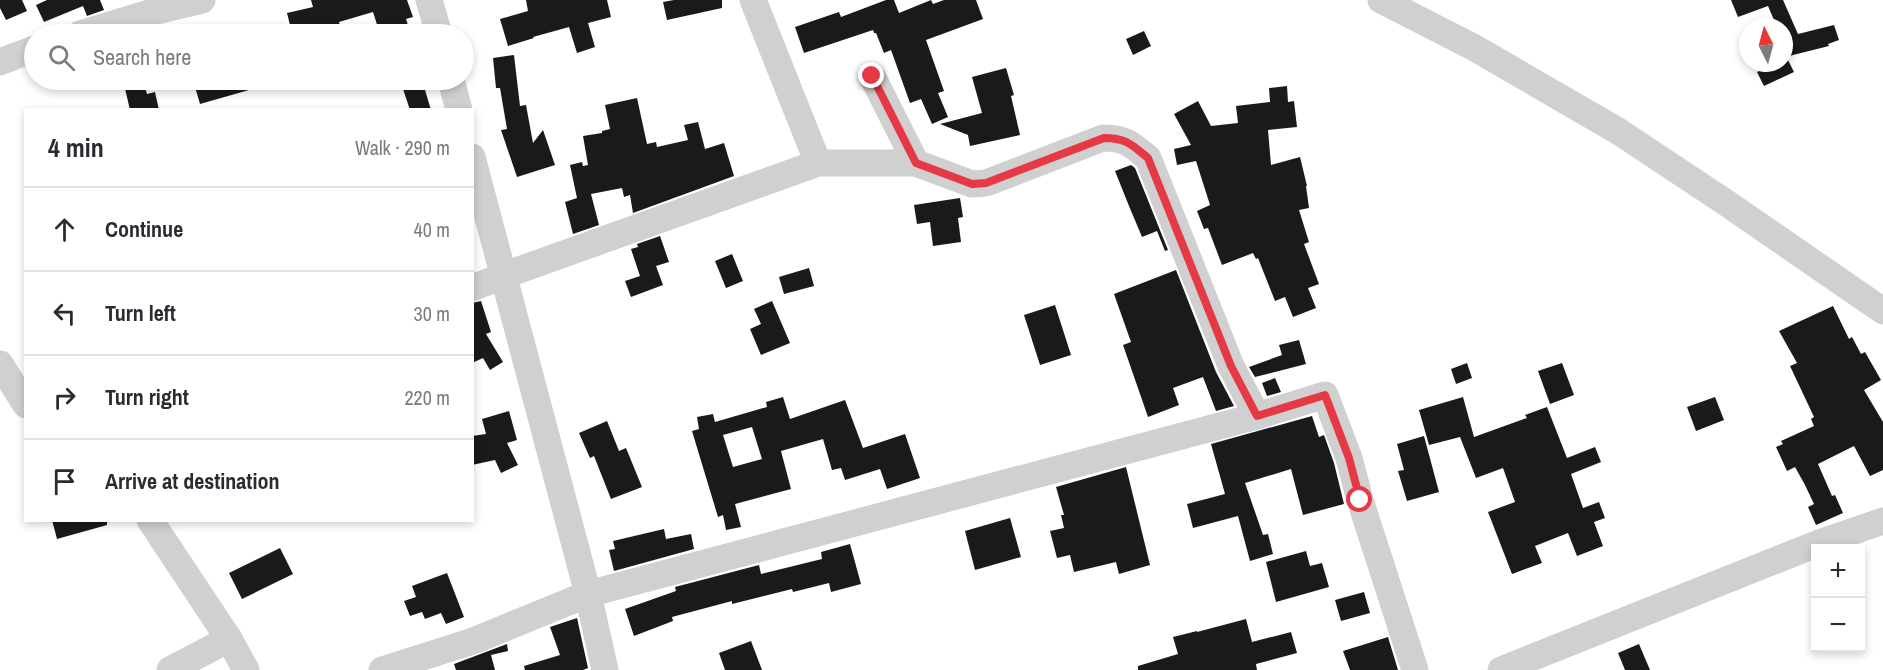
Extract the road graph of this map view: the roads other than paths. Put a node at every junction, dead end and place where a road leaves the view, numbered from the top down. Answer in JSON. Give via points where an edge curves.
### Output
{"nodes":[{"id":1,"x":202,"y":0,"type":"edge"},
{"id":2,"x":429,"y":0,"type":"edge"},
{"id":3,"x":753,"y":0,"type":"edge"},
{"id":4,"x":1381,"y":0,"type":"edge"},
{"id":5,"x":153,"y":5,"type":"edge"},
{"id":6,"x":105,"y":24,"type":"edge"},
{"id":7,"x":435,"y":24,"type":"edge"},
{"id":8,"x":24,"y":54,"type":"edge"},
{"id":9,"x":0,"y":62,"type":"edge"},
{"id":10,"x":872,"y":76,"type":"dead end"},
{"id":11,"x":454,"y":90,"type":"edge"},
{"id":12,"x":458,"y":108,"type":"edge"},
{"id":13,"x":818,"y":163,"type":"junction"},
{"id":14,"x":916,"y":163,"type":"junction"},
{"id":15,"x":474,"y":164,"type":"edge"},
{"id":16,"x":505,"y":275,"type":"junction"},
{"id":17,"x":474,"y":287,"type":"edge"},
{"id":18,"x":1883,"y":311,"type":"edge"},
{"id":19,"x":0,"y":364,"type":"edge"},
{"id":20,"x":24,"y":402,"type":"edge"},
{"id":21,"x":1257,"y":416,"type":"junction"},
{"id":22,"x":1883,"y":521,"type":"edge"},
{"id":23,"x":151,"y":522,"type":"edge"},
{"id":24,"x":588,"y":594,"type":"junction"},
{"id":25,"x":229,"y":639,"type":"junction"},
{"id":26,"x":170,"y":670,"type":"edge"},
{"id":27,"x":246,"y":670,"type":"edge"},
{"id":28,"x":382,"y":670,"type":"edge"},
{"id":29,"x":605,"y":670,"type":"edge"},
{"id":30,"x":1415,"y":670,"type":"edge"},
{"id":31,"x":1501,"y":670,"type":"edge"}],
"edges":[{"from":1,"to":5,"type":"street"},
{"from":2,"to":7,"type":"street"},
{"from":3,"to":13,"type":"street"},
{"from":4,"to":18,"type":"street","via":[[1473,47],[1618,131]]},
{"from":5,"to":6,"type":"street"},
{"from":8,"to":9,"type":"street"},
{"from":10,"to":14,"type":"street"},
{"from":11,"to":12,"type":"street"},
{"from":13,"to":14,"type":"street"},
{"from":13,"to":16,"type":"street"},
{"from":14,"to":21,"type":"street","via":[[972,184],[986,183],[1104,138],[1119,138],[1131,144],[1148,158],[1231,366]]},
{"from":15,"to":16,"type":"street"},
{"from":16,"to":17,"type":"street"},
{"from":16,"to":24,"type":"street"},
{"from":19,"to":20,"type":"street"},
{"from":21,"to":24,"type":"street"},
{"from":21,"to":30,"type":"street","via":[[1325,395],[1349,458]]},
{"from":22,"to":31,"type":"street"},
{"from":23,"to":25,"type":"street"},
{"from":24,"to":28,"type":"street","via":[[473,641]]},
{"from":24,"to":29,"type":"street"},
{"from":25,"to":26,"type":"street"},
{"from":25,"to":27,"type":"street"}]}
